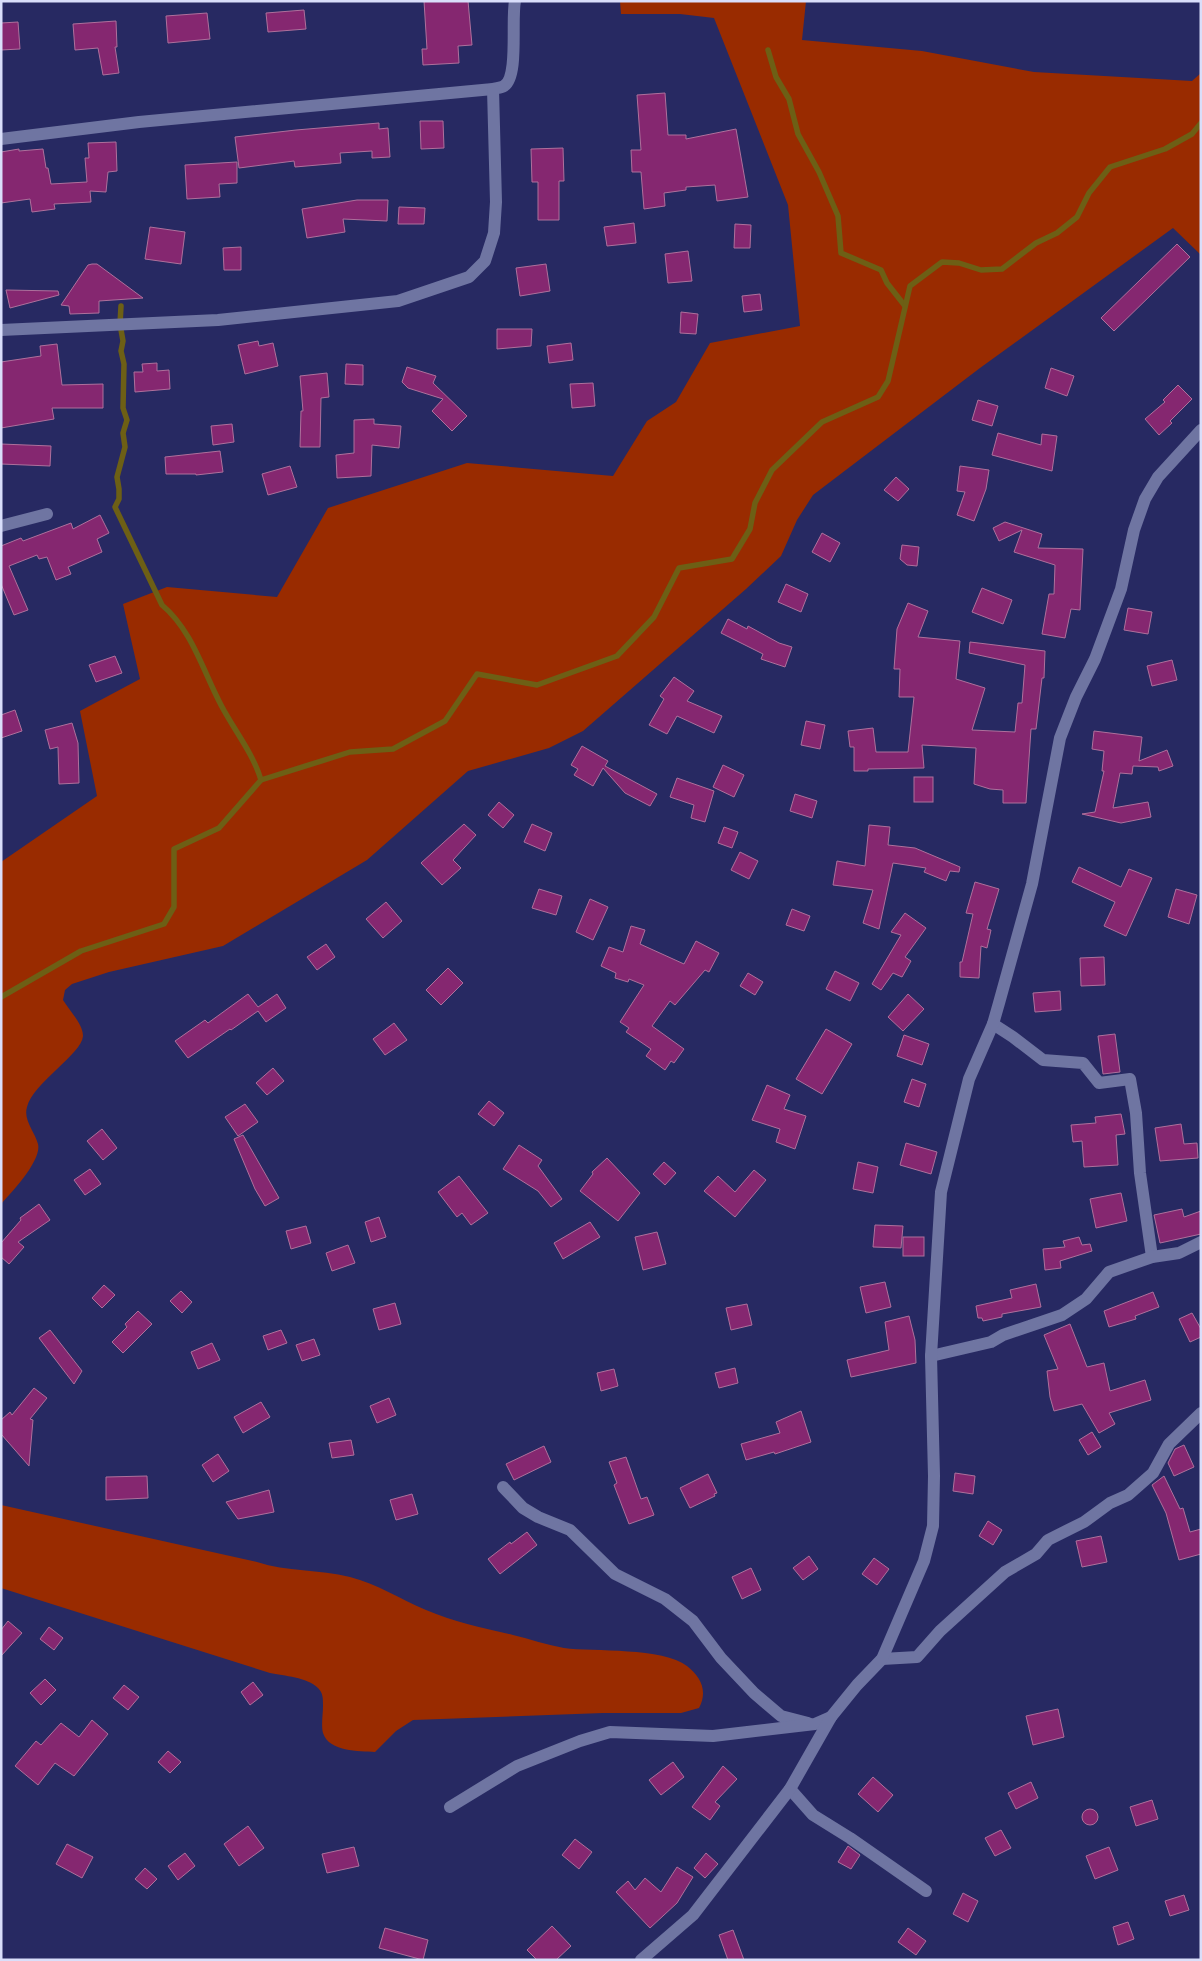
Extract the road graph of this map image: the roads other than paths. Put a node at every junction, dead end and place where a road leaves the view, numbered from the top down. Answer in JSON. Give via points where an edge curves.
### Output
{"nodes":[{"id":1,"x":515,"y":1,"type":"edge"},
{"id":2,"x":493,"y":90,"type":"junction"},
{"id":3,"x":1,"y":139,"type":"edge"},
{"id":4,"x":1,"y":330,"type":"edge"},
{"id":5,"x":1201,"y":430,"type":"edge"},
{"id":6,"x":46,"y":514,"type":"dead end"},
{"id":7,"x":1,"y":526,"type":"edge"},
{"id":8,"x":992,"y":1024,"type":"junction"},
{"id":9,"x":1201,"y":1242,"type":"edge"},
{"id":10,"x":1152,"y":1257,"type":"junction"},
{"id":11,"x":931,"y":1356,"type":"junction"},
{"id":12,"x":1201,"y":1413,"type":"edge"},
{"id":13,"x":503,"y":1487,"type":"dead end"},
{"id":14,"x":882,"y":1659,"type":"junction"},
{"id":15,"x":831,"y":1716,"type":"junction"},
{"id":16,"x":815,"y":1724,"type":"junction"},
{"id":17,"x":790,"y":1789,"type":"junction"},
{"id":18,"x":450,"y":1807,"type":"dead end"},
{"id":19,"x":926,"y":1891,"type":"dead end"},
{"id":20,"x":641,"y":1960,"type":"edge"}],
"edges":[{"from":1,"to":2,"type":"street","via":[[511,78],[504,86]]},
{"from":2,"to":3,"type":"street","via":[[148,121]]},
{"from":2,"to":4,"type":"street","via":[[494,233],[485,261],[469,277],[398,301],[218,320]]},
{"from":5,"to":8,"type":"street","via":[[1158,477],[1145,500],[1134,530],[1121,589],[1096,659],[1060,738],[1032,884]]},
{"from":6,"to":7,"type":"street"},
{"from":8,"to":10,"type":"street","via":[[1043,1060],[1083,1063],[1099,1083],[1130,1079]]},
{"from":8,"to":11,"type":"street","via":[[969,1079],[941,1192]]},
{"from":9,"to":10,"type":"street","via":[[1179,1254]]},
{"from":10,"to":11,"type":"street","via":[[1109,1272],[1086,1299],[1062,1315],[991,1342]]},
{"from":11,"to":14,"type":"street","via":[[933,1526],[924,1562]]},
{"from":12,"to":14,"type":"street","via":[[1169,1444],[1153,1473],[1128,1495],[1048,1540],[1036,1554],[1005,1572],[940,1631],[917,1658]]},
{"from":13,"to":16,"type":"street","via":[[523,1508],[570,1530],[615,1574],[665,1599],[693,1621],[721,1658],[781,1716]]},
{"from":14,"to":15,"type":"street"},
{"from":15,"to":16,"type":"street"},
{"from":15,"to":17,"type":"street"},
{"from":16,"to":18,"type":"street","via":[[713,1736],[610,1732],[517,1766]]},
{"from":17,"to":19,"type":"street","via":[[813,1815]]},
{"from":17,"to":20,"type":"street","via":[[693,1915]]}]}
